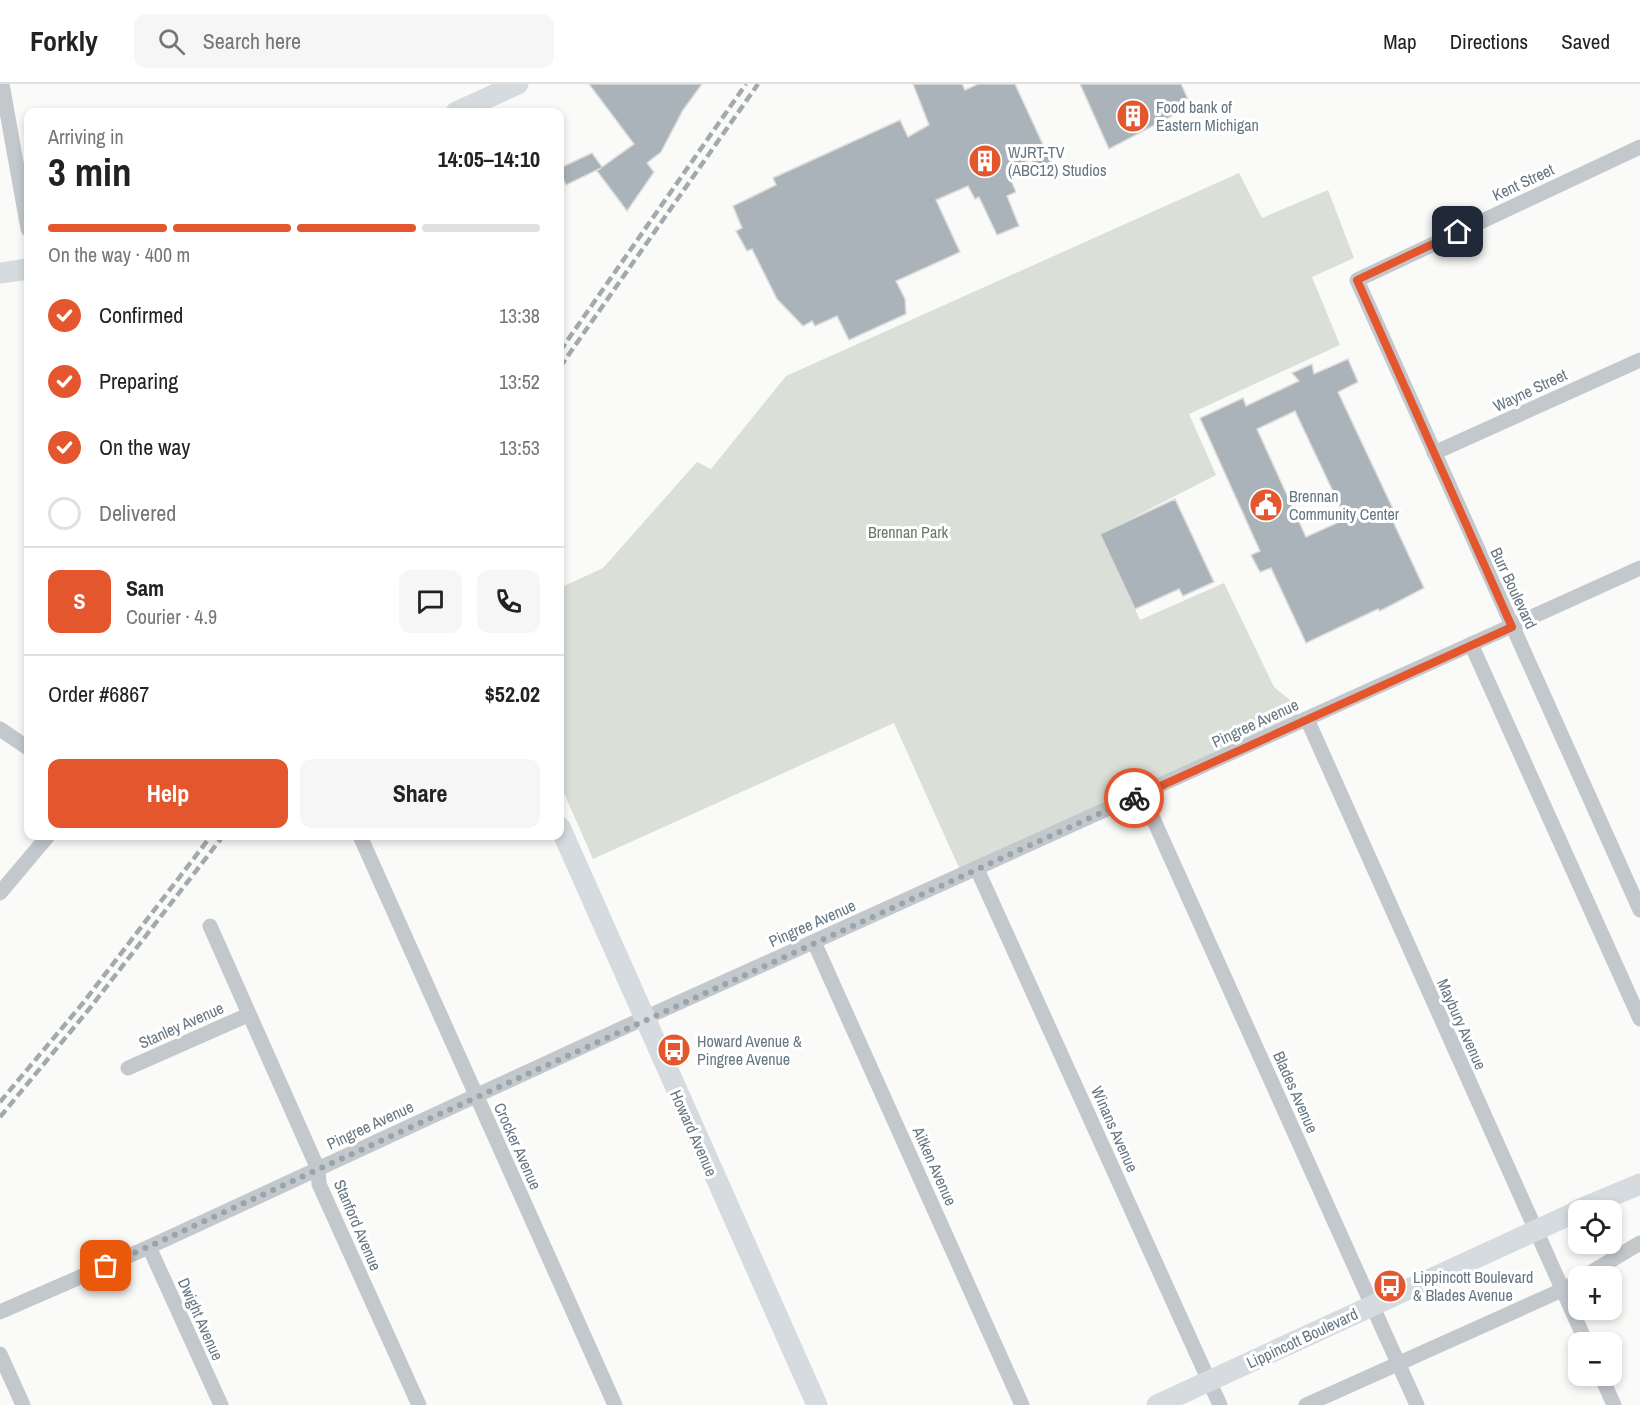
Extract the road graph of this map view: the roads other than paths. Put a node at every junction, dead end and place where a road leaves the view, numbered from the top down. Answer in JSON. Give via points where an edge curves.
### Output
{"nodes":[{"id":1,"x":2,"y":84,"type":"edge"},
{"id":2,"x":518,"y":84,"type":"edge"},
{"id":3,"x":465,"y":108,"type":"edge"},
{"id":4,"x":1640,"y":147,"type":"edge"},
{"id":5,"x":24,"y":207,"type":"edge"},
{"id":6,"x":24,"y":270,"type":"edge"},
{"id":7,"x":0,"y":273,"type":"edge"},
{"id":8,"x":1357,"y":280,"type":"joint"},
{"id":9,"x":1640,"y":360,"type":"edge"},
{"id":10,"x":1434,"y":453,"type":"junction"},
{"id":11,"x":1640,"y":568,"type":"edge"},
{"id":12,"x":1512,"y":627,"type":"junction"},
{"id":13,"x":1471,"y":644,"type":"junction"},
{"id":14,"x":1307,"y":719,"type":"junction"},
{"id":15,"x":0,"y":729,"type":"edge"},
{"id":16,"x":24,"y":745,"type":"edge"},
{"id":17,"x":1142,"y":794,"type":"junction"},
{"id":18,"x":564,"y":837,"type":"edge"},
{"id":19,"x":45,"y":840,"type":"edge"},
{"id":20,"x":362,"y":840,"type":"edge"},
{"id":21,"x":977,"y":868,"type":"junction"},
{"id":22,"x":0,"y":893,"type":"edge"},
{"id":23,"x":1640,"y":910,"type":"edge"},
{"id":24,"x":210,"y":926,"type":"dead end"},
{"id":25,"x":814,"y":942,"type":"junction"},
{"id":26,"x":248,"y":1015,"type":"junction"},
{"id":27,"x":1640,"y":1019,"type":"edge"},
{"id":28,"x":643,"y":1020,"type":"junction"},
{"id":29,"x":128,"y":1068,"type":"dead end"},
{"id":30,"x":476,"y":1096,"type":"junction"},
{"id":31,"x":318,"y":1169,"type":"junction"},
{"id":32,"x":1640,"y":1184,"type":"edge"},
{"id":33,"x":1603,"y":1200,"type":"edge"},
{"id":34,"x":1568,"y":1215,"type":"edge"},
{"id":35,"x":1533,"y":1230,"type":"junction"},
{"id":36,"x":1640,"y":1243,"type":"edge"},
{"id":37,"x":149,"y":1247,"type":"junction"},
{"id":38,"x":1602,"y":1266,"type":"edge"},
{"id":39,"x":1568,"y":1287,"type":"edge"},
{"id":40,"x":1562,"y":1290,"type":"junction"},
{"id":41,"x":1373,"y":1306,"type":"junction"},
{"id":42,"x":0,"y":1312,"type":"edge"},
{"id":43,"x":1581,"y":1332,"type":"edge"},
{"id":44,"x":0,"y":1354,"type":"edge"},
{"id":45,"x":1399,"y":1364,"type":"junction"},
{"id":46,"x":1209,"y":1381,"type":"junction"},
{"id":47,"x":1605,"y":1386,"type":"edge"},
{"id":48,"x":23,"y":1405,"type":"edge"},
{"id":49,"x":221,"y":1405,"type":"edge"},
{"id":50,"x":418,"y":1405,"type":"edge"},
{"id":51,"x":615,"y":1405,"type":"edge"},
{"id":52,"x":817,"y":1405,"type":"edge"},
{"id":53,"x":1022,"y":1405,"type":"edge"},
{"id":54,"x":1157,"y":1405,"type":"edge"},
{"id":55,"x":1220,"y":1405,"type":"edge"},
{"id":56,"x":1306,"y":1405,"type":"edge"},
{"id":57,"x":1417,"y":1405,"type":"edge"},
{"id":58,"x":1614,"y":1405,"type":"edge"}],
"edges":[{"from":1,"to":5,"type":"street"},
{"from":2,"to":3,"type":"street"},
{"from":4,"to":8,"type":"street","name":"Kent Street"},
{"from":6,"to":7,"type":"street"},
{"from":8,"to":10,"type":"street","name":"Burr Boulevard"},
{"from":9,"to":10,"type":"street","name":"Wayne Street"},
{"from":10,"to":12,"type":"street","name":"Burr Boulevard"},
{"from":11,"to":12,"type":"street","name":"Pingree Avenue"},
{"from":12,"to":13,"type":"street","name":"Pingree Avenue"},
{"from":12,"to":23,"type":"street","name":"Burr Boulevard"},
{"from":13,"to":14,"type":"street","name":"Pingree Avenue"},
{"from":13,"to":27,"type":"street"},
{"from":14,"to":17,"type":"street","name":"Pingree Avenue"},
{"from":14,"to":35,"type":"street","name":"Maybury Avenue"},
{"from":15,"to":16,"type":"street"},
{"from":17,"to":21,"type":"street","name":"Pingree Avenue"},
{"from":17,"to":41,"type":"street","name":"Blades Avenue"},
{"from":18,"to":28,"type":"street","name":"Howard Avenue"},
{"from":19,"to":22,"type":"street"},
{"from":20,"to":30,"type":"street","name":"Crocker Avenue"},
{"from":21,"to":25,"type":"street","name":"Pingree Avenue"},
{"from":21,"to":46,"type":"street","name":"Winans Avenue"},
{"from":24,"to":26,"type":"street","name":"Stanford Avenue"},
{"from":25,"to":28,"type":"street","name":"Pingree Avenue"},
{"from":25,"to":53,"type":"street","name":"Aitken Avenue"},
{"from":26,"to":29,"type":"street","name":"Stanley Avenue"},
{"from":26,"to":31,"type":"street","name":"Stanford Avenue"},
{"from":28,"to":30,"type":"street","name":"Pingree Avenue"},
{"from":28,"to":52,"type":"street","name":"Howard Avenue"},
{"from":30,"to":31,"type":"street","name":"Pingree Avenue"},
{"from":30,"to":51,"type":"street","name":"Crocker Avenue"},
{"from":31,"to":37,"type":"street","name":"Pingree Avenue"},
{"from":31,"to":50,"type":"street","name":"Stanford Avenue","via":[[319,1184]]},
{"from":32,"to":33,"type":"street","name":"Lippincott Boulevard"},
{"from":34,"to":35,"type":"street","name":"Lippincott Boulevard"},
{"from":35,"to":40,"type":"street","name":"Maybury Avenue"},
{"from":35,"to":41,"type":"street","name":"Lippincott Boulevard"},
{"from":36,"to":38,"type":"street"},
{"from":37,"to":42,"type":"street","name":"Pingree Avenue"},
{"from":37,"to":49,"type":"street","name":"Dwight Avenue"},
{"from":39,"to":40,"type":"street"},
{"from":40,"to":43,"type":"street","name":"Maybury Avenue"},
{"from":40,"to":45,"type":"street"},
{"from":41,"to":45,"type":"street","name":"Blades Avenue"},
{"from":41,"to":46,"type":"street","name":"Lippincott Boulevard"},
{"from":44,"to":48,"type":"street"},
{"from":45,"to":56,"type":"street"},
{"from":45,"to":57,"type":"street","name":"Blades Avenue"},
{"from":46,"to":54,"type":"street","name":"Lippincott Boulevard"},
{"from":46,"to":55,"type":"street","name":"Winans Avenue"},
{"from":47,"to":58,"type":"street"}]}
